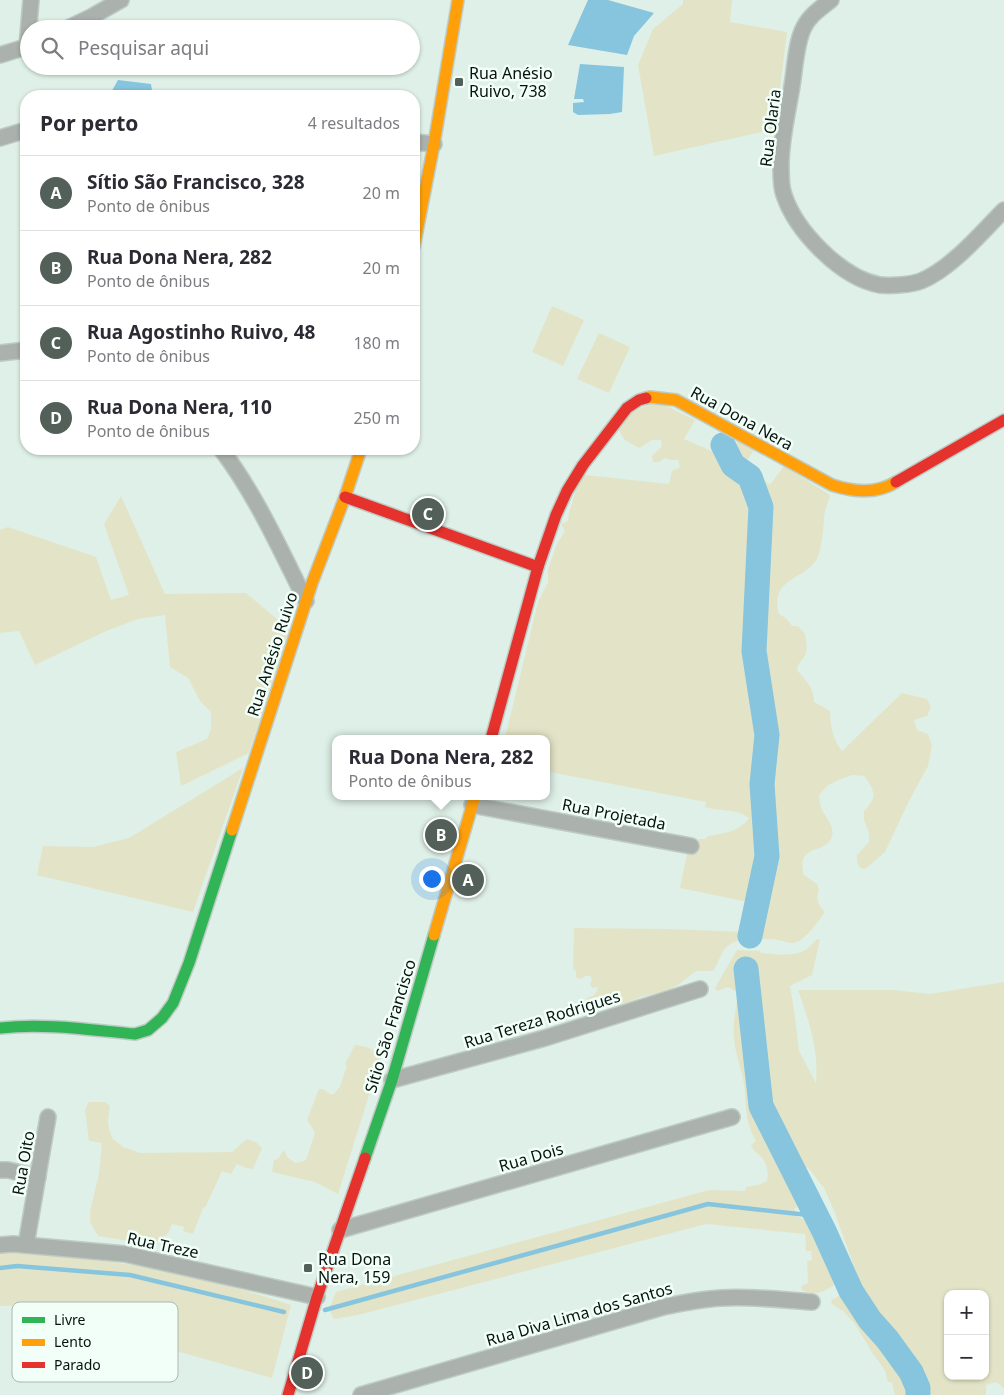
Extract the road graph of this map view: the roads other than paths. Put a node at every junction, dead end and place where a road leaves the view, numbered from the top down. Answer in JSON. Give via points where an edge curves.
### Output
{"nodes":[{"id":1,"x":31,"y":0,"type":"edge"},
{"id":2,"x":121,"y":0,"type":"edge"},
{"id":3,"x":458,"y":0,"type":"edge"},
{"id":4,"x":831,"y":0,"type":"edge"},
{"id":5,"x":30,"y":20,"type":"edge"},
{"id":6,"x":85,"y":20,"type":"edge"},
{"id":7,"x":20,"y":49,"type":"edge"},
{"id":8,"x":0,"y":55,"type":"edge"},
{"id":9,"x":20,"y":132,"type":"edge"},
{"id":10,"x":0,"y":138,"type":"edge"},
{"id":11,"x":420,"y":143,"type":"edge"},
{"id":12,"x":434,"y":144,"type":"junction"},
{"id":13,"x":1004,"y":210,"type":"edge"},
{"id":14,"x":420,"y":216,"type":"edge"},
{"id":15,"x":20,"y":351,"type":"edge"},
{"id":16,"x":0,"y":353,"type":"edge"},
{"id":17,"x":1004,"y":420,"type":"edge"},
{"id":18,"x":225,"y":455,"type":"edge"},
{"id":19,"x":359,"y":455,"type":"edge"},
{"id":20,"x":345,"y":497,"type":"junction"},
{"id":21,"x":538,"y":567,"type":"junction"},
{"id":22,"x":306,"y":601,"type":"junction"},
{"id":23,"x":492,"y":735,"type":"edge"},
{"id":24,"x":474,"y":801,"type":"edge"},
{"id":25,"x":691,"y":846,"type":"dead end"},
{"id":26,"x":700,"y":989,"type":"dead end"},
{"id":27,"x":0,"y":1028,"type":"edge"},
{"id":28,"x":392,"y":1080,"type":"junction"},
{"id":29,"x":732,"y":1117,"type":"dead end"},
{"id":30,"x":48,"y":1118,"type":"dead end"},
{"id":31,"x":0,"y":1170,"type":"edge"},
{"id":32,"x":38,"y":1176,"type":"junction"},
{"id":33,"x":340,"y":1230,"type":"junction"},
{"id":34,"x":0,"y":1245,"type":"edge"},
{"id":35,"x":26,"y":1245,"type":"junction"},
{"id":36,"x":317,"y":1297,"type":"junction"},
{"id":37,"x":812,"y":1302,"type":"dead end"},
{"id":38,"x":288,"y":1395,"type":"edge"},
{"id":39,"x":362,"y":1395,"type":"edge"}],
"edges":[{"from":1,"to":5,"type":"street"},
{"from":2,"to":6,"type":"street"},
{"from":3,"to":12,"type":"street"},
{"from":4,"to":13,"type":"street","name":"Rua Olaria","via":[[813,14],[798,46],[781,167],[783,194],[794,218],[815,244],[860,278],[880,285],[920,282],[955,258]]},
{"from":7,"to":8,"type":"street"},
{"from":9,"to":10,"type":"street"},
{"from":11,"to":12,"type":"street"},
{"from":12,"to":14,"type":"street"},
{"from":15,"to":16,"type":"street"},
{"from":17,"to":21,"type":"street","name":"Rua Dona Nera","via":[[888,487],[864,491],[832,485],[676,400],[650,397],[639,400],[627,408],[567,491]]},
{"from":18,"to":22,"type":"street","via":[[258,507]]},
{"from":19,"to":20,"type":"street","name":"Rua Anésio Ruivo"},
{"from":20,"to":21,"type":"street"},
{"from":20,"to":22,"type":"street","name":"Rua Anésio Ruivo"},
{"from":21,"to":23,"type":"street"},
{"from":22,"to":27,"type":"street","name":"Rua Anésio Ruivo","via":[[189,963],[173,1003],[148,1030],[135,1034],[51,1026]]},
{"from":24,"to":25,"type":"street","name":"Rua Projetada"},
{"from":24,"to":28,"type":"street","name":"Sítio São Francisco"},
{"from":26,"to":28,"type":"street","name":"Rua Tereza Rodrigues","via":[[545,1038]]},
{"from":28,"to":33,"type":"street","name":"Sítio São Francisco"},
{"from":29,"to":33,"type":"street","name":"Rua Dois"},
{"from":30,"to":32,"type":"street","name":"Rua Oito"},
{"from":31,"to":32,"type":"street"},
{"from":32,"to":35,"type":"street","name":"Rua Oito"},
{"from":33,"to":36,"type":"street","name":"Sítio São Francisco"},
{"from":34,"to":35,"type":"street","name":"Rua Treze"},
{"from":35,"to":36,"type":"street","name":"Rua Treze","via":[[125,1254]]},
{"from":36,"to":38,"type":"street"},
{"from":37,"to":39,"type":"street","name":"Rua Diva Lima dos Santos","via":[[721,1298],[671,1305]]}]}
